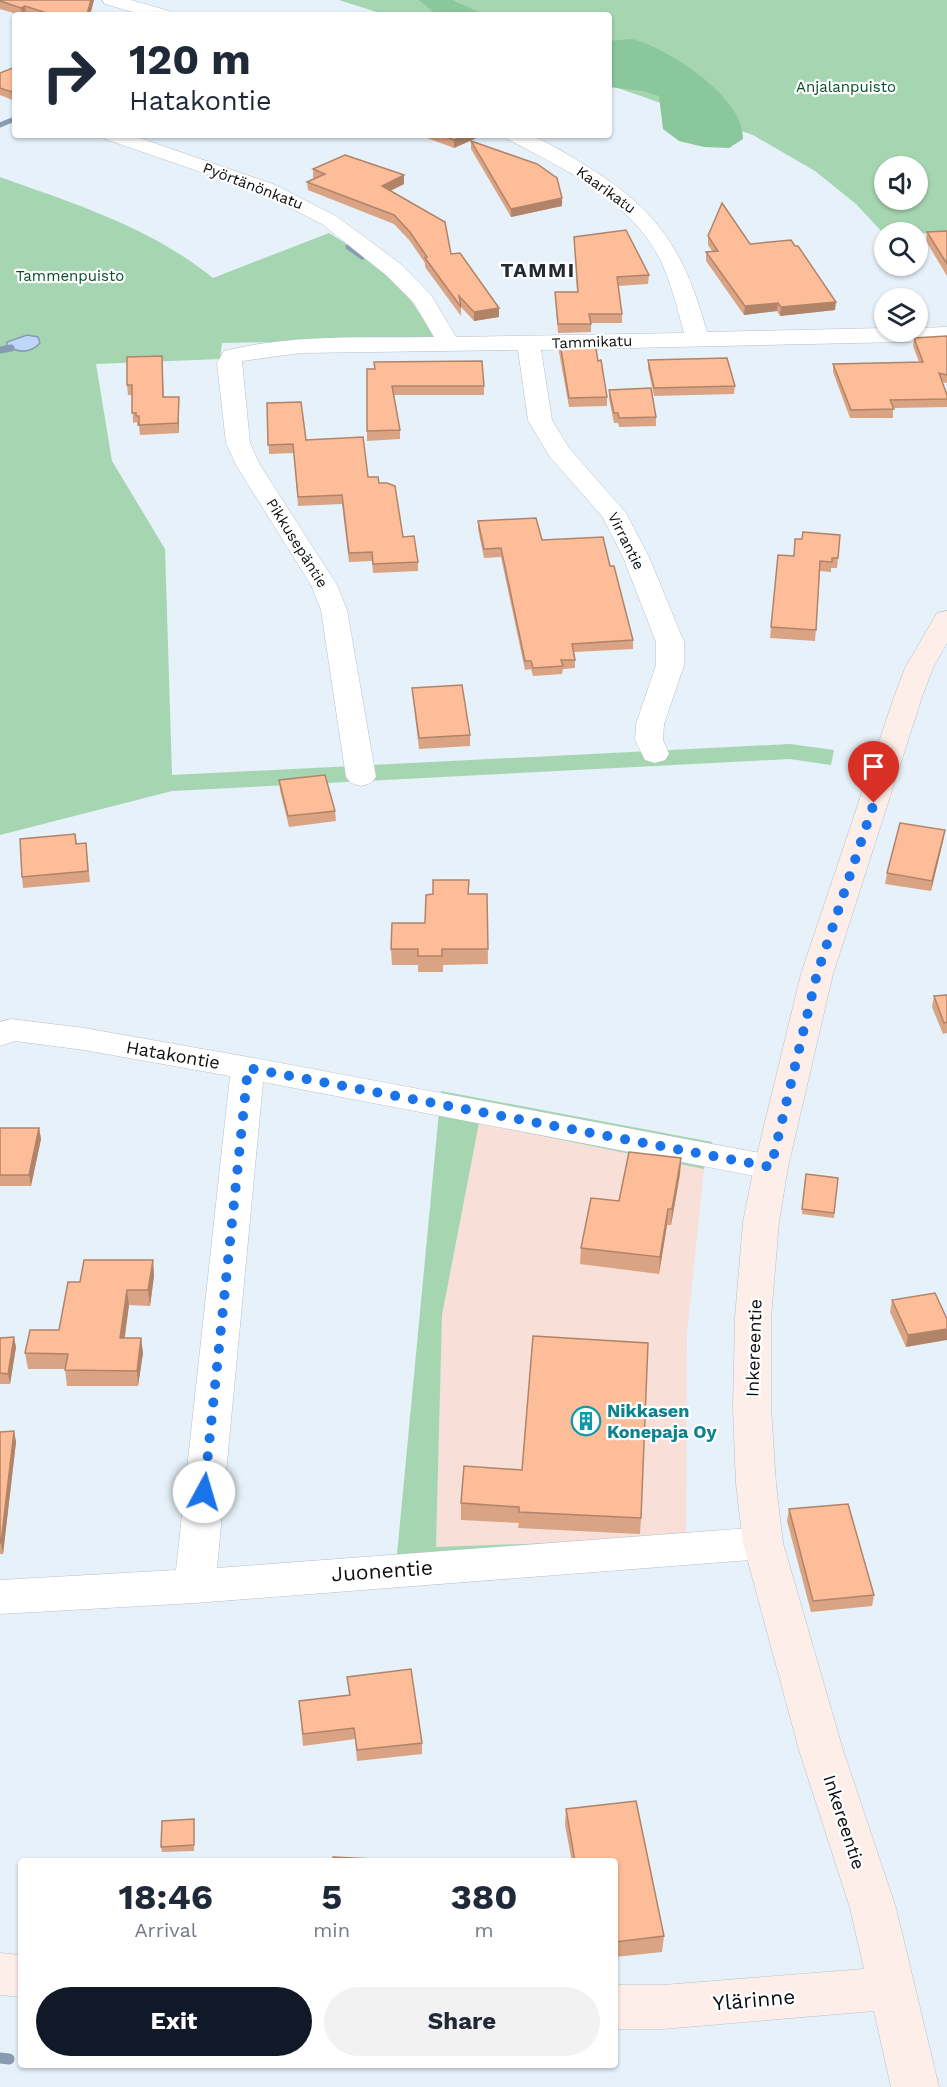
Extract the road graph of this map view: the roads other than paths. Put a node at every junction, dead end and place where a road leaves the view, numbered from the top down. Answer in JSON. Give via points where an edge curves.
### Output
{"nodes":[{"id":1,"x":111,"y":0,"type":"edge"},
{"id":2,"x":153,"y":12,"type":"edge"},
{"id":3,"x":121,"y":138,"type":"edge"},
{"id":4,"x":520,"y":138,"type":"edge"},
{"id":5,"x":947,"y":334,"type":"edge"},
{"id":6,"x":697,"y":339,"type":"junction"},
{"id":7,"x":530,"y":343,"type":"junction"},
{"id":8,"x":449,"y":344,"type":"junction"},
{"id":9,"x":238,"y":353,"type":"joint"},
{"id":10,"x":947,"y":619,"type":"edge"},
{"id":11,"x":655,"y":754,"type":"dead end"},
{"id":12,"x":361,"y":777,"type":"dead end"},
{"id":13,"x":0,"y":1035,"type":"edge"},
{"id":14,"x":248,"y":1068,"type":"junction"},
{"id":15,"x":771,"y":1167,"type":"junction"},
{"id":16,"x":764,"y":1544,"type":"junction"},
{"id":17,"x":195,"y":1586,"type":"junction"},
{"id":18,"x":0,"y":1597,"type":"edge"},
{"id":19,"x":0,"y":1974,"type":"edge"},
{"id":20,"x":18,"y":1976,"type":"edge"},
{"id":21,"x":893,"y":1988,"type":"junction"},
{"id":22,"x":618,"y":2007,"type":"edge"},
{"id":23,"x":915,"y":2087,"type":"edge"}],
"edges":[{"from":1,"to":2,"type":"street"},
{"from":3,"to":8,"type":"street","name":"Pyörtänönkatu","via":[[266,188],[329,220],[394,270],[423,300]]},
{"from":4,"to":6,"type":"street","name":"Kaarikatu","via":[[584,172],[640,214],[672,262]]},
{"from":5,"to":6,"type":"street","name":"Tammikatu"},
{"from":6,"to":7,"type":"street","name":"Tammikatu"},
{"from":7,"to":8,"type":"street","name":"Tammikatu"},
{"from":7,"to":11,"type":"street","name":"Virrantie","via":[[540,420],[559,452],[613,513],[636,557],[670,642],[670,665],[650,724],[649,740]]},
{"from":8,"to":9,"type":"street","name":"Tammikatu","via":[[302,346]]},
{"from":9,"to":12,"type":"street","name":"Pikkusepäntie","via":[[229,363],[238,442],[248,465],[324,585],[334,610]]},
{"from":10,"to":15,"type":"street","name":"Inkereentie","via":[[919,668],[908,697],[817,974]]},
{"from":13,"to":14,"type":"street","name":"Hatakontie","via":[[11,1030]]},
{"from":14,"to":15,"type":"street","name":"Hatakontie"},
{"from":14,"to":17,"type":"street"},
{"from":15,"to":16,"type":"street","name":"Inkereentie","via":[[760,1222],[753,1318],[752,1408]]},
{"from":16,"to":17,"type":"street","name":"Juonentie"},
{"from":16,"to":21,"type":"street","name":"Inkereentie","via":[[820,1750],[873,1908]]},
{"from":17,"to":18,"type":"street","name":"Juonentie"},
{"from":19,"to":20,"type":"street"},
{"from":21,"to":22,"type":"street","name":"Ylärinne","via":[[663,2007]]},
{"from":21,"to":23,"type":"street","name":"Inkereentie"}]}
